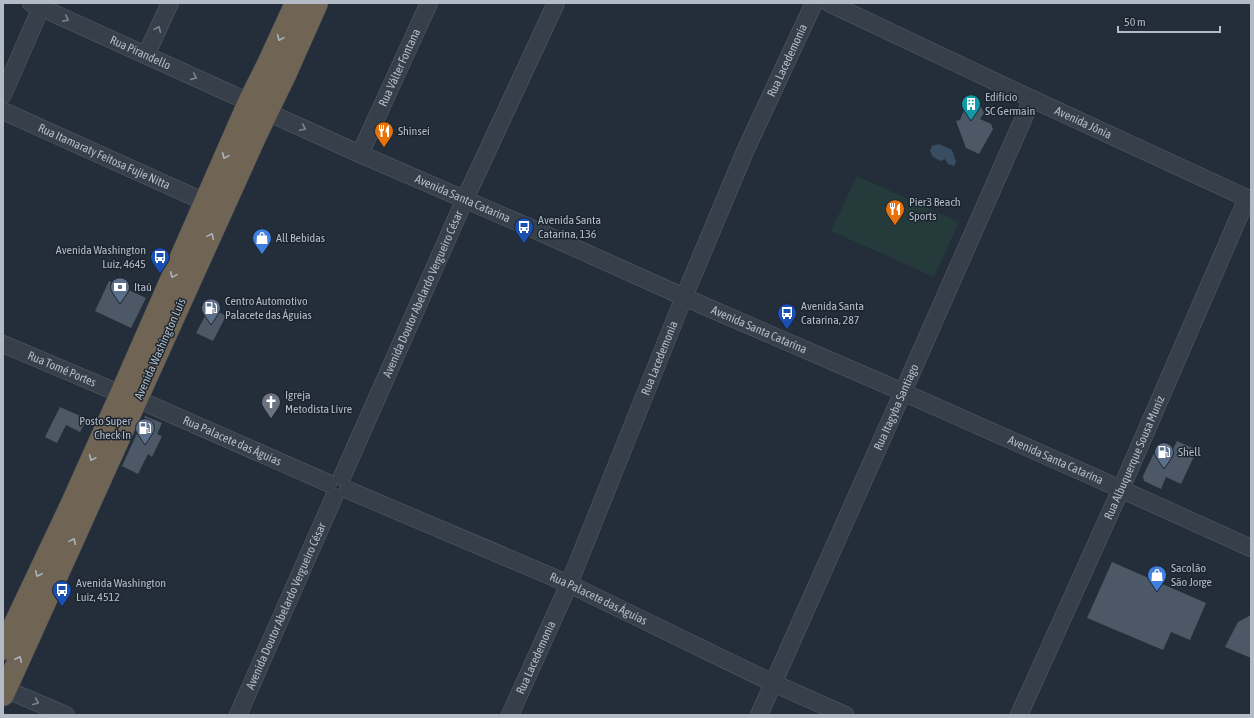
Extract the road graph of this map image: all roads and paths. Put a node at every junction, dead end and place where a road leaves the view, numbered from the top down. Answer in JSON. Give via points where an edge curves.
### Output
{"nodes":[{"id":1,"x":170,"y":3,"type":"edge"},
{"id":2,"x":296,"y":3,"type":"edge"},
{"id":3,"x":317,"y":3,"type":"edge"},
{"id":4,"x":429,"y":3,"type":"edge"},
{"id":5,"x":556,"y":3,"type":"edge"},
{"id":6,"x":814,"y":3,"type":"edge"},
{"id":7,"x":829,"y":3,"type":"edge"},
{"id":8,"x":38,"y":4,"type":"edge"},
{"id":9,"x":146,"y":55,"type":"junction"},
{"id":10,"x":3,"y":95,"type":"edge"},
{"id":11,"x":1032,"y":99,"type":"junction"},
{"id":12,"x":258,"y":107,"type":"junction"},
{"id":13,"x":3,"y":111,"type":"edge"},
{"id":14,"x":360,"y":154,"type":"junction"},
{"id":15,"x":465,"y":199,"type":"junction"},
{"id":16,"x":1249,"y":199,"type":"edge"},
{"id":17,"x":205,"y":202,"type":"junction"},
{"id":18,"x":684,"y":297,"type":"junction"},
{"id":19,"x":3,"y":344,"type":"edge"},
{"id":20,"x":903,"y":392,"type":"junction"},
{"id":21,"x":129,"y":397,"type":"junction"},
{"id":22,"x":338,"y":487,"type":"junction"},
{"id":23,"x":1121,"y":489,"type":"junction"},
{"id":24,"x":1251,"y":548,"type":"edge"},
{"id":25,"x":569,"y":584,"type":"junction"},
{"id":26,"x":3,"y":649,"type":"edge"},
{"id":27,"x":774,"y":683,"type":"junction"},
{"id":28,"x":4,"y":692,"type":"edge"},
{"id":29,"x":66,"y":715,"type":"edge"},
{"id":30,"x":238,"y":715,"type":"edge"},
{"id":31,"x":510,"y":715,"type":"edge"},
{"id":32,"x":759,"y":715,"type":"edge"},
{"id":33,"x":845,"y":715,"type":"edge"},
{"id":34,"x":1019,"y":715,"type":"edge"}],
"edges":[{"from":9,"to":1,"type":"street","one_way":true},
{"from":2,"to":12,"type":"highway","name":"Avenida Washington Luís","one_way":true,"via":[[267,66]]},
{"from":3,"to":12,"type":"highway","name":"Avenida Washington Luís","via":[[285,75]]},
{"from":4,"to":14,"type":"street","name":"Rua Válter Fontana"},
{"from":5,"to":15,"type":"street","name":"Avenida Doutor Abelardo Vergueiro César"},
{"from":6,"to":18,"type":"street","name":"Rua Lacedemonia","via":[[746,149]]},
{"from":7,"to":11,"type":"street","name":"Avenida Jônia"},
{"from":8,"to":9,"type":"street","name":"Rua Pirandello","one_way":true},
{"from":8,"to":10,"type":"street"},
{"from":9,"to":12,"type":"street","name":"Rua Pirandello","one_way":true},
{"from":11,"to":16,"type":"street","name":"Avenida Jônia"},
{"from":11,"to":20,"type":"street","name":"Rua Itagyba Santiago"},
{"from":12,"to":14,"type":"street","name":"Avenida Santa Catarina","one_way":true},
{"from":12,"to":17,"type":"highway","name":"Avenida Washington Luís","one_way":true},
{"from":21,"to":12,"type":"highway","name":"Avenida Washington Luís","one_way":true},
{"from":13,"to":17,"type":"street","name":"Rua Itamaraty Feitosa Fujie Nitta"},
{"from":14,"to":15,"type":"street","name":"Avenida Santa Catarina"},
{"from":15,"to":18,"type":"street","name":"Avenida Santa Catarina"},
{"from":15,"to":22,"type":"street","name":"Avenida Doutor Abelardo Vergueiro César"},
{"from":16,"to":23,"type":"street","name":"Rua Albuquerque Sousa Muniz"},
{"from":17,"to":21,"type":"highway","name":"Avenida Washington Luís","one_way":true},
{"from":18,"to":20,"type":"street","name":"Avenida Santa Catarina"},
{"from":18,"to":25,"type":"street","name":"Rua Lacedemonia"},
{"from":19,"to":21,"type":"street","name":"Rua Tomé Portes"},
{"from":20,"to":23,"type":"street","name":"Avenida Santa Catarina"},
{"from":20,"to":27,"type":"street","name":"Rua Itagyba Santiago"},
{"from":21,"to":22,"type":"street","name":"Rua Palacete das Águias"},
{"from":21,"to":26,"type":"highway","name":"Avenida Washington Luís","one_way":true,"via":[[76,494]]},
{"from":28,"to":21,"type":"highway","name":"Avenida Washington Luís","one_way":true,"via":[[42,610]]},
{"from":22,"to":25,"type":"street","name":"Rua Palacete das Águias"},
{"from":22,"to":30,"type":"street","name":"Avenida Doutor Abelardo Vergueiro César"},
{"from":23,"to":24,"type":"street","name":"Avenida Santa Catarina"},
{"from":23,"to":34,"type":"street","name":"Rua Albuquerque Sousa Muniz"},
{"from":25,"to":27,"type":"street","name":"Rua Palacete das Águias"},
{"from":25,"to":31,"type":"street","name":"Rua Lacedemonia"},
{"from":27,"to":32,"type":"street","name":"Rua Itagyba Santiago"},
{"from":27,"to":33,"type":"street","name":"Rua Palacete das Águias"},
{"from":28,"to":29,"type":"street","one_way":true}]}
